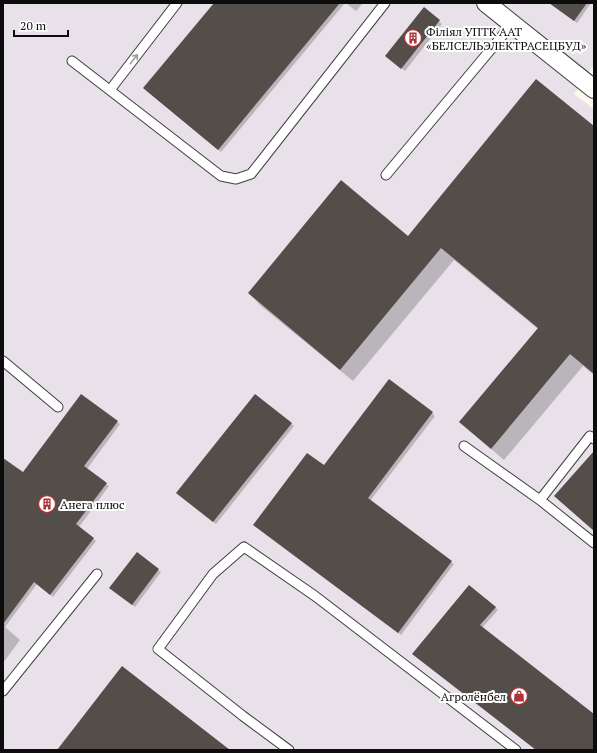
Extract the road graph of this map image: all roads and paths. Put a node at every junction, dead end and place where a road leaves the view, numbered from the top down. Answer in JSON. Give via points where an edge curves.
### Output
{"nodes":[{"id":1,"x":177,"y":3,"type":"edge"},
{"id":2,"x":386,"y":3,"type":"edge"},
{"id":3,"x":486,"y":3,"type":"edge"},
{"id":4,"x":512,"y":24,"type":"junction"},
{"id":5,"x":72,"y":61,"type":"dead end"},
{"id":6,"x":594,"y":89,"type":"edge"},
{"id":7,"x":110,"y":90,"type":"junction"},
{"id":8,"x":386,"y":175,"type":"dead end"},
{"id":9,"x":3,"y":361,"type":"edge"},
{"id":10,"x":58,"y":407,"type":"dead end"},
{"id":11,"x":594,"y":438,"type":"edge"},
{"id":12,"x":464,"y":446,"type":"dead end"},
{"id":13,"x":540,"y":500,"type":"junction"},
{"id":14,"x":594,"y":544,"type":"edge"},
{"id":15,"x":97,"y":574,"type":"dead end"},
{"id":16,"x":3,"y":691,"type":"edge"},
{"id":17,"x":289,"y":750,"type":"edge"},
{"id":18,"x":516,"y":750,"type":"edge"}],
"edges":[{"from":7,"to":1,"type":"lane","one_way":true},
{"from":2,"to":7,"type":"lane","via":[[251,174],[236,179],[221,176]]},
{"from":3,"to":4,"type":"street"},
{"from":4,"to":6,"type":"street"},
{"from":4,"to":8,"type":"lane"},
{"from":5,"to":7,"type":"lane"},
{"from":9,"to":10,"type":"lane"},
{"from":11,"to":13,"type":"lane","via":[[590,436]]},
{"from":12,"to":13,"type":"lane"},
{"from":13,"to":14,"type":"lane"},
{"from":15,"to":16,"type":"lane"},
{"from":17,"to":18,"type":"lane","via":[[158,649],[213,574],[244,547],[316,596]]}]}
